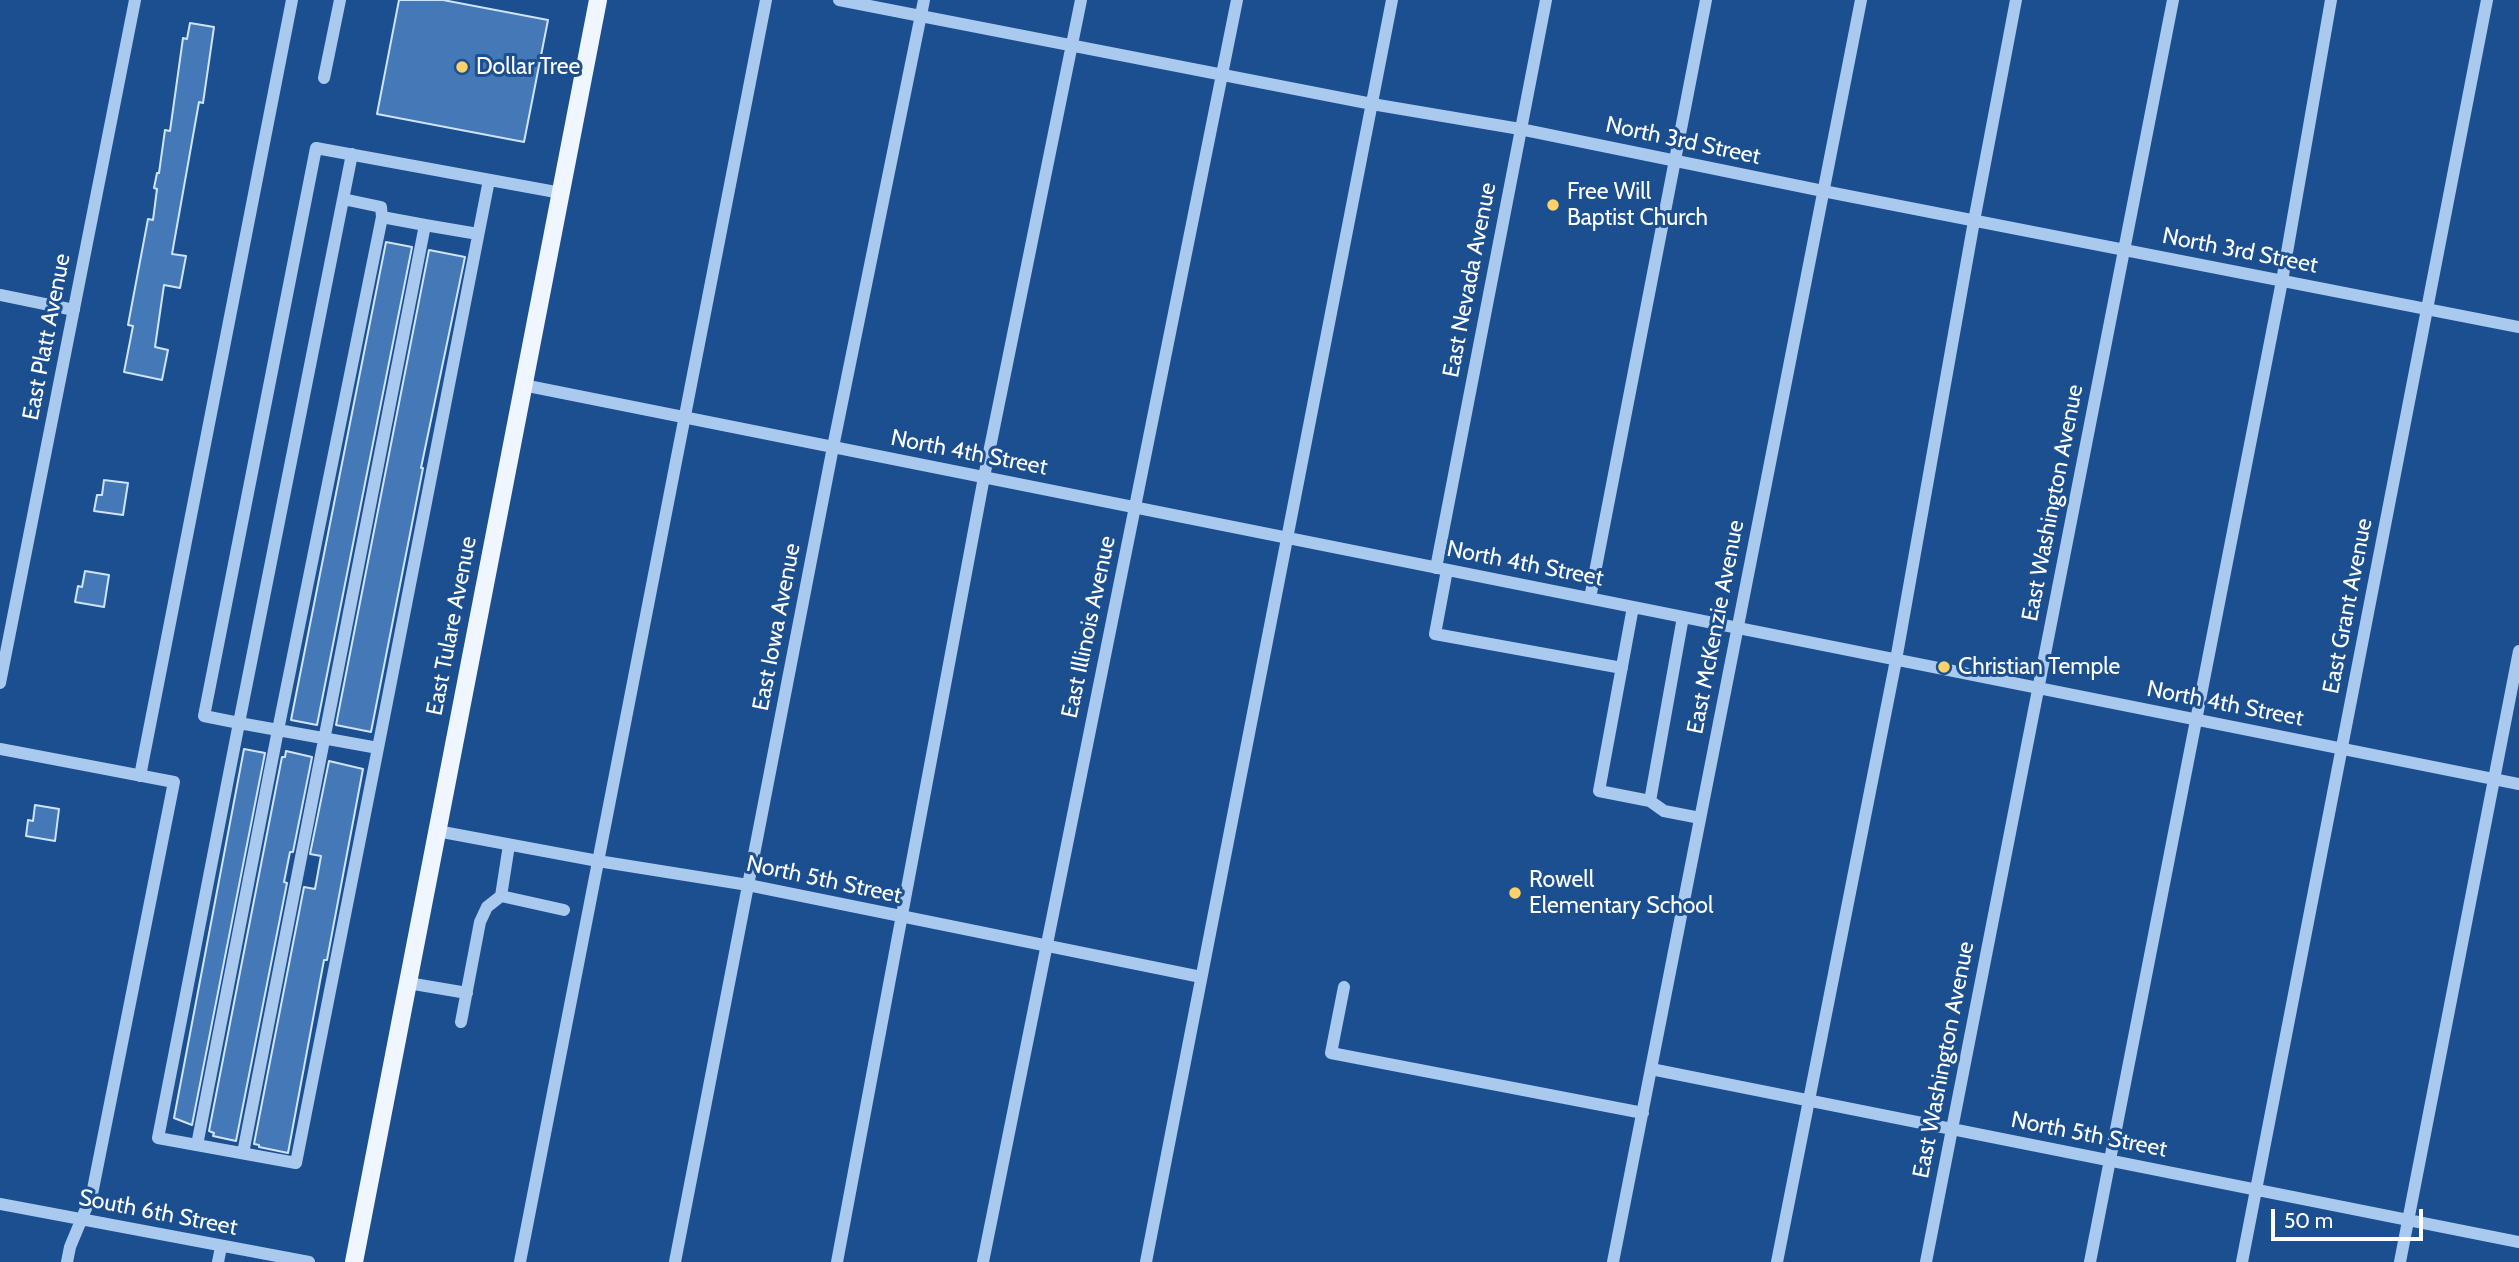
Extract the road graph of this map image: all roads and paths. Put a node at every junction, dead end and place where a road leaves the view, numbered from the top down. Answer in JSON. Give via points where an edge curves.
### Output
{"nodes":[{"id":1,"x":135,"y":0,"type":"edge"},
{"id":2,"x":292,"y":0,"type":"edge"},
{"id":3,"x":340,"y":0,"type":"edge"},
{"id":4,"x":598,"y":0,"type":"edge"},
{"id":5,"x":766,"y":0,"type":"edge"},
{"id":6,"x":839,"y":0,"type":"edge"},
{"id":7,"x":924,"y":0,"type":"edge"},
{"id":8,"x":1081,"y":0,"type":"edge"},
{"id":9,"x":1237,"y":0,"type":"edge"},
{"id":10,"x":1392,"y":0,"type":"edge"},
{"id":11,"x":1546,"y":0,"type":"edge"},
{"id":12,"x":1706,"y":0,"type":"edge"},
{"id":13,"x":1861,"y":0,"type":"edge"},
{"id":14,"x":2016,"y":0,"type":"edge"},
{"id":15,"x":2173,"y":0,"type":"edge"},
{"id":16,"x":2331,"y":0,"type":"edge"},
{"id":17,"x":2487,"y":0,"type":"edge"},
{"id":18,"x":921,"y":16,"type":"junction"},
{"id":19,"x":1072,"y":45,"type":"junction"},
{"id":20,"x":1223,"y":75,"type":"junction"},
{"id":21,"x":324,"y":78,"type":"dead end"},
{"id":22,"x":1372,"y":104,"type":"junction"},
{"id":23,"x":1520,"y":129,"type":"junction"},
{"id":24,"x":352,"y":155,"type":"junction"},
{"id":25,"x":1677,"y":161,"type":"junction"},
{"id":26,"x":489,"y":180,"type":"junction"},
{"id":27,"x":1823,"y":191,"type":"junction"},
{"id":28,"x":561,"y":193,"type":"junction"},
{"id":29,"x":343,"y":199,"type":"junction"},
{"id":30,"x":382,"y":217,"type":"junction"},
{"id":31,"x":1974,"y":221,"type":"junction"},
{"id":32,"x":425,"y":225,"type":"junction"},
{"id":33,"x":478,"y":234,"type":"junction"},
{"id":34,"x":2124,"y":250,"type":"junction"},
{"id":35,"x":2282,"y":281,"type":"junction"},
{"id":36,"x":0,"y":295,"type":"edge"},
{"id":37,"x":2427,"y":309,"type":"junction"},
{"id":38,"x":74,"y":310,"type":"junction"},
{"id":39,"x":2519,"y":327,"type":"edge"},
{"id":40,"x":523,"y":385,"type":"junction"},
{"id":41,"x":685,"y":417,"type":"junction"},
{"id":42,"x":833,"y":447,"type":"junction"},
{"id":43,"x":984,"y":477,"type":"junction"},
{"id":44,"x":1135,"y":507,"type":"junction"},
{"id":45,"x":1286,"y":538,"type":"junction"},
{"id":46,"x":1441,"y":569,"type":"junction"},
{"id":47,"x":1590,"y":598,"type":"junction"},
{"id":48,"x":1633,"y":607,"type":"junction"},
{"id":49,"x":1683,"y":617,"type":"junction"},
{"id":50,"x":1738,"y":628,"type":"junction"},
{"id":51,"x":2519,"y":651,"type":"edge"},
{"id":52,"x":1896,"y":660,"type":"junction"},
{"id":53,"x":1622,"y":668,"type":"junction"},
{"id":54,"x":0,"y":683,"type":"edge"},
{"id":55,"x":2038,"y":688,"type":"junction"},
{"id":56,"x":2196,"y":720,"type":"junction"},
{"id":57,"x":239,"y":723,"type":"junction"},
{"id":58,"x":278,"y":730,"type":"junction"},
{"id":59,"x":324,"y":738,"type":"junction"},
{"id":60,"x":378,"y":748,"type":"junction"},
{"id":61,"x":0,"y":749,"type":"edge"},
{"id":62,"x":2342,"y":749,"type":"junction"},
{"id":63,"x":140,"y":776,"type":"junction"},
{"id":64,"x":2494,"y":779,"type":"junction"},
{"id":65,"x":2519,"y":785,"type":"edge"},
{"id":66,"x":1650,"y":801,"type":"junction"},
{"id":67,"x":1700,"y":818,"type":"junction"},
{"id":68,"x":437,"y":831,"type":"junction"},
{"id":69,"x":509,"y":845,"type":"junction"},
{"id":70,"x":598,"y":861,"type":"junction"},
{"id":71,"x":748,"y":885,"type":"junction"},
{"id":72,"x":501,"y":897,"type":"junction"},
{"id":73,"x":564,"y":910,"type":"dead end"},
{"id":74,"x":902,"y":918,"type":"junction"},
{"id":75,"x":1045,"y":947,"type":"junction"},
{"id":76,"x":1201,"y":977,"type":"junction"},
{"id":77,"x":408,"y":983,"type":"junction"},
{"id":78,"x":1344,"y":988,"type":"dead end"},
{"id":79,"x":467,"y":993,"type":"junction"},
{"id":80,"x":461,"y":1022,"type":"dead end"},
{"id":81,"x":1651,"y":1069,"type":"junction"},
{"id":82,"x":1808,"y":1101,"type":"junction"},
{"id":83,"x":1643,"y":1113,"type":"junction"},
{"id":84,"x":1952,"y":1129,"type":"junction"},
{"id":85,"x":197,"y":1145,"type":"junction"},
{"id":86,"x":243,"y":1153,"type":"junction"},
{"id":87,"x":2110,"y":1160,"type":"junction"},
{"id":88,"x":2256,"y":1190,"type":"junction"},
{"id":89,"x":0,"y":1204,"type":"edge"},
{"id":90,"x":81,"y":1220,"type":"junction"},
{"id":91,"x":2408,"y":1220,"type":"junction"},
{"id":92,"x":2519,"y":1242,"type":"edge"},
{"id":93,"x":220,"y":1247,"type":"junction"},
{"id":94,"x":67,"y":1262,"type":"edge"},
{"id":95,"x":218,"y":1262,"type":"edge"},
{"id":96,"x":309,"y":1262,"type":"edge"},
{"id":97,"x":354,"y":1262,"type":"edge"},
{"id":98,"x":520,"y":1262,"type":"edge"},
{"id":99,"x":674,"y":1262,"type":"edge"},
{"id":100,"x":837,"y":1262,"type":"edge"},
{"id":101,"x":983,"y":1262,"type":"edge"},
{"id":102,"x":1146,"y":1262,"type":"edge"},
{"id":103,"x":1613,"y":1262,"type":"edge"},
{"id":104,"x":1777,"y":1262,"type":"edge"},
{"id":105,"x":1926,"y":1262,"type":"edge"},
{"id":106,"x":2090,"y":1262,"type":"edge"},
{"id":107,"x":2242,"y":1262,"type":"edge"},
{"id":108,"x":2400,"y":1262,"type":"edge"}],
"edges":[{"from":1,"to":38,"type":"street","name":"East Platt Avenue"},
{"from":2,"to":63,"type":"street"},
{"from":3,"to":21,"type":"street"},
{"from":4,"to":28,"type":"main road","name":"East Tulare Avenue"},
{"from":5,"to":41,"type":"street"},
{"from":6,"to":18,"type":"street","name":"North 3rd Street"},
{"from":7,"to":18,"type":"street","name":"East Iowa Avenue"},
{"from":8,"to":19,"type":"street"},
{"from":9,"to":20,"type":"street","name":"East Illinois Avenue"},
{"from":10,"to":22,"type":"street"},
{"from":11,"to":23,"type":"street","name":"East Nevada Avenue"},
{"from":12,"to":25,"type":"street"},
{"from":13,"to":27,"type":"street","name":"East McKenzie Avenue"},
{"from":14,"to":31,"type":"street"},
{"from":15,"to":34,"type":"street","name":"East Washington Avenue"},
{"from":16,"to":35,"type":"street"},
{"from":17,"to":37,"type":"street","name":"East Grant Avenue"},
{"from":18,"to":19,"type":"street","name":"North 3rd Street"},
{"from":18,"to":42,"type":"street","name":"East Iowa Avenue"},
{"from":19,"to":20,"type":"street","name":"North 3rd Street"},
{"from":19,"to":43,"type":"street"},
{"from":20,"to":22,"type":"street","name":"North 3rd Street"},
{"from":20,"to":44,"type":"street","name":"East Illinois Avenue"},
{"from":22,"to":23,"type":"street","name":"North 3rd Street"},
{"from":22,"to":45,"type":"street"},
{"from":23,"to":25,"type":"street","name":"North 3rd Street"},
{"from":23,"to":46,"type":"street","name":"East Nevada Avenue"},
{"from":24,"to":26,"type":"street"},
{"from":24,"to":29,"type":"street"},
{"from":24,"to":57,"type":"street","via":[[316,148],[204,716]]},
{"from":25,"to":27,"type":"street","name":"North 3rd Street"},
{"from":25,"to":47,"type":"street"},
{"from":26,"to":28,"type":"street"},
{"from":26,"to":33,"type":"street"},
{"from":27,"to":31,"type":"street","name":"North 3rd Street"},
{"from":27,"to":50,"type":"street","name":"East McKenzie Avenue"},
{"from":28,"to":40,"type":"main road","name":"East Tulare Avenue"},
{"from":29,"to":30,"type":"street","via":[[381,207]]},
{"from":29,"to":57,"type":"street"},
{"from":30,"to":32,"type":"street"},
{"from":30,"to":58,"type":"street"},
{"from":31,"to":34,"type":"street","name":"North 3rd Street"},
{"from":31,"to":52,"type":"street"},
{"from":32,"to":33,"type":"street"},
{"from":32,"to":59,"type":"street"},
{"from":33,"to":60,"type":"street"},
{"from":34,"to":35,"type":"street","name":"North 3rd Street"},
{"from":34,"to":55,"type":"street","name":"East Washington Avenue"},
{"from":35,"to":37,"type":"street","name":"North 3rd Street"},
{"from":35,"to":56,"type":"street"},
{"from":36,"to":38,"type":"street"},
{"from":37,"to":39,"type":"street","name":"North 3rd Street"},
{"from":37,"to":62,"type":"street","name":"East Grant Avenue"},
{"from":38,"to":54,"type":"street","name":"East Platt Avenue"},
{"from":40,"to":41,"type":"street","name":"North 4th Street"},
{"from":40,"to":68,"type":"main road","name":"East Tulare Avenue"},
{"from":41,"to":42,"type":"street","name":"North 4th Street"},
{"from":41,"to":70,"type":"street"},
{"from":42,"to":43,"type":"street","name":"North 4th Street"},
{"from":42,"to":71,"type":"street","name":"East Iowa Avenue"},
{"from":43,"to":44,"type":"street","name":"North 4th Street"},
{"from":43,"to":74,"type":"street"},
{"from":44,"to":45,"type":"street","name":"North 4th Street"},
{"from":44,"to":75,"type":"street","name":"East Illinois Avenue"},
{"from":45,"to":46,"type":"street","name":"North 4th Street"},
{"from":45,"to":76,"type":"street"},
{"from":46,"to":47,"type":"street","name":"North 4th Street"},
{"from":46,"to":53,"type":"street","name":"East Nevada Avenue","via":[[1435,634]]},
{"from":47,"to":48,"type":"street","name":"North 4th Street"},
{"from":48,"to":49,"type":"street","name":"North 4th Street"},
{"from":48,"to":53,"type":"street"},
{"from":49,"to":50,"type":"street","name":"North 4th Street"},
{"from":49,"to":66,"type":"street"},
{"from":50,"to":52,"type":"street","name":"North 4th Street"},
{"from":50,"to":67,"type":"street","name":"East McKenzie Avenue"},
{"from":51,"to":64,"type":"street"},
{"from":52,"to":55,"type":"street","name":"North 4th Street"},
{"from":52,"to":82,"type":"street"},
{"from":53,"to":66,"type":"street","via":[[1599,792]]},
{"from":55,"to":56,"type":"street","name":"North 4th Street"},
{"from":55,"to":84,"type":"street","name":"East Washington Avenue"},
{"from":56,"to":62,"type":"street","name":"North 4th Street"},
{"from":56,"to":87,"type":"street"},
{"from":57,"to":58,"type":"street"},
{"from":57,"to":85,"type":"street","via":[[158,1138]]},
{"from":58,"to":59,"type":"street"},
{"from":58,"to":85,"type":"street"},
{"from":59,"to":60,"type":"street"},
{"from":59,"to":86,"type":"street"},
{"from":60,"to":86,"type":"street","via":[[296,1163]]},
{"from":61,"to":63,"type":"street"},
{"from":62,"to":64,"type":"street","name":"North 4th Street"},
{"from":62,"to":88,"type":"street","name":"East Grant Avenue"},
{"from":63,"to":90,"type":"street","via":[[174,782],[92,1194]]},
{"from":64,"to":65,"type":"street","name":"North 4th Street"},
{"from":64,"to":91,"type":"street"},
{"from":66,"to":67,"type":"street","via":[[1664,811]]},
{"from":67,"to":81,"type":"street","name":"East McKenzie Avenue"},
{"from":68,"to":69,"type":"street","name":"North 5th Street"},
{"from":68,"to":77,"type":"main road","name":"East Tulare Avenue"},
{"from":69,"to":70,"type":"street","name":"North 5th Street"},
{"from":69,"to":72,"type":"street"},
{"from":70,"to":71,"type":"street","name":"North 5th Street"},
{"from":70,"to":98,"type":"street"},
{"from":71,"to":74,"type":"street","name":"North 5th Street"},
{"from":71,"to":99,"type":"street","name":"East Iowa Avenue"},
{"from":72,"to":73,"type":"street"},
{"from":72,"to":79,"type":"street","via":[[487,908],[480,922]]},
{"from":74,"to":75,"type":"street","name":"North 5th Street"},
{"from":74,"to":100,"type":"street"},
{"from":75,"to":76,"type":"street","name":"North 5th Street"},
{"from":75,"to":101,"type":"street","name":"East Illinois Avenue"},
{"from":76,"to":102,"type":"street"},
{"from":77,"to":79,"type":"street"},
{"from":77,"to":97,"type":"main road","name":"East Tulare Avenue"},
{"from":78,"to":83,"type":"street","via":[[1331,1053]]},
{"from":79,"to":80,"type":"street"},
{"from":81,"to":82,"type":"street","name":"North 5th Street"},
{"from":81,"to":83,"type":"street","name":"East McKenzie Avenue"},
{"from":82,"to":84,"type":"street","name":"North 5th Street"},
{"from":82,"to":104,"type":"street"},
{"from":83,"to":103,"type":"street","name":"East McKenzie Avenue"},
{"from":84,"to":87,"type":"street","name":"North 5th Street"},
{"from":84,"to":105,"type":"street","name":"East Washington Avenue"},
{"from":85,"to":86,"type":"street"},
{"from":87,"to":88,"type":"street","name":"North 5th Street"},
{"from":87,"to":106,"type":"street"},
{"from":88,"to":91,"type":"street","name":"North 5th Street"},
{"from":88,"to":107,"type":"street","name":"East Grant Avenue"},
{"from":89,"to":90,"type":"street","name":"South 6th Street"},
{"from":90,"to":93,"type":"street","name":"South 6th Street"},
{"from":90,"to":94,"type":"street"},
{"from":91,"to":92,"type":"street","name":"North 5th Street"},
{"from":91,"to":108,"type":"street"},
{"from":93,"to":95,"type":"street"},
{"from":93,"to":96,"type":"street","name":"South 6th Street"}]}
